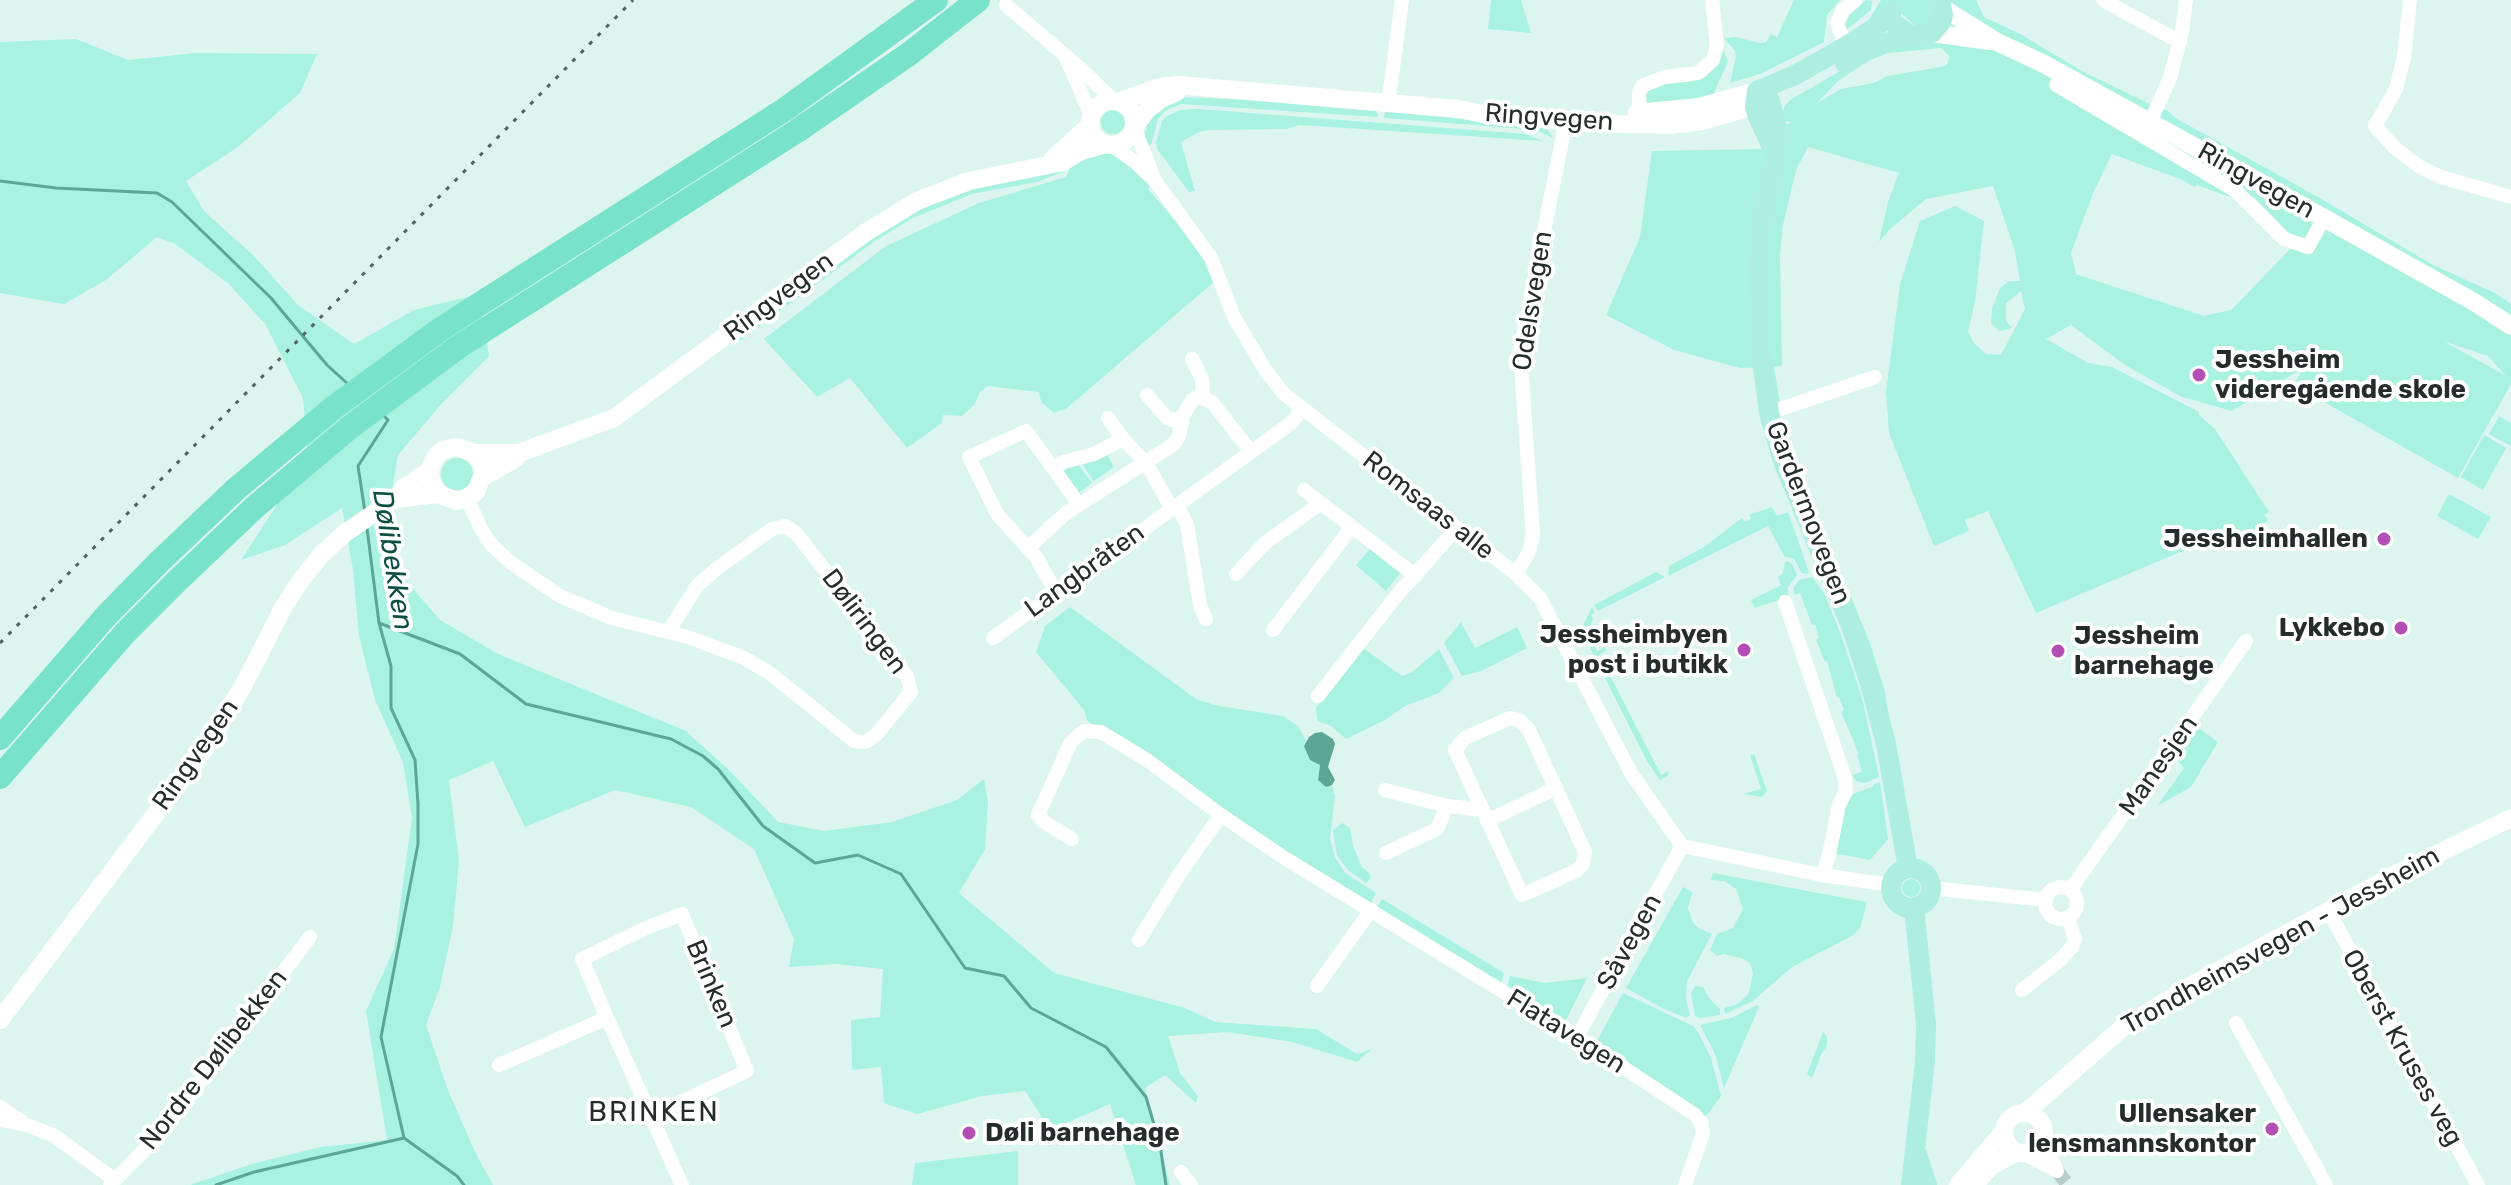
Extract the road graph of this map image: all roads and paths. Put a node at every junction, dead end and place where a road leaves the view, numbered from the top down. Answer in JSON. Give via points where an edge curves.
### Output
{"nodes":[{"id":1,"x":936,"y":0,"type":"edge"},
{"id":2,"x":978,"y":0,"type":"edge"},
{"id":3,"x":1402,"y":0,"type":"edge"},
{"id":4,"x":1712,"y":0,"type":"edge"},
{"id":5,"x":1855,"y":0,"type":"edge"},
{"id":6,"x":2103,"y":0,"type":"edge"},
{"id":7,"x":2186,"y":0,"type":"edge"},
{"id":8,"x":2410,"y":0,"type":"edge"},
{"id":9,"x":1942,"y":4,"type":"edge"},
{"id":10,"x":1006,"y":5,"type":"dead end"},
{"id":11,"x":1894,"y":5,"type":"edge"},
{"id":12,"x":1932,"y":33,"type":"junction"},
{"id":13,"x":1907,"y":35,"type":"junction"},
{"id":14,"x":1997,"y":42,"type":"junction"},
{"id":15,"x":2180,"y":42,"type":"junction"},
{"id":16,"x":1848,"y":53,"type":"junction"},
{"id":17,"x":1066,"y":58,"type":"junction"},
{"id":18,"x":2059,"y":79,"type":"junction"},
{"id":19,"x":1195,"y":86,"type":"junction"},
{"id":20,"x":1761,"y":100,"type":"junction"},
{"id":21,"x":1116,"y":101,"type":"junction"},
{"id":22,"x":1388,"y":105,"type":"junction"},
{"id":23,"x":1458,"y":109,"type":"junction"},
{"id":24,"x":1640,"y":118,"type":"junction"},
{"id":25,"x":1091,"y":120,"type":"junction"},
{"id":26,"x":1566,"y":121,"type":"junction"},
{"id":27,"x":2150,"y":122,"type":"junction"},
{"id":28,"x":1134,"y":127,"type":"junction"},
{"id":29,"x":1108,"y":144,"type":"junction"},
{"id":30,"x":1049,"y":164,"type":"junction"},
{"id":31,"x":1156,"y":182,"type":"junction"},
{"id":32,"x":2511,"y":197,"type":"edge"},
{"id":33,"x":2324,"y":218,"type":"junction"},
{"id":34,"x":2511,"y":326,"type":"edge"},
{"id":35,"x":1192,"y":359,"type":"dead end"},
{"id":36,"x":1875,"y":377,"type":"dead end"},
{"id":37,"x":1147,"y":395,"type":"dead end"},
{"id":38,"x":1203,"y":397,"type":"junction"},
{"id":39,"x":1302,"y":410,"type":"junction"},
{"id":40,"x":1769,"y":413,"type":"junction"},
{"id":41,"x":1108,"y":418,"type":"dead end"},
{"id":42,"x":1182,"y":423,"type":"junction"},
{"id":43,"x":1123,"y":439,"type":"junction"},
{"id":44,"x":1251,"y":452,"type":"junction"},
{"id":45,"x":474,"y":453,"type":"junction"},
{"id":46,"x":519,"y":453,"type":"junction"},
{"id":47,"x":1146,"y":463,"type":"junction"},
{"id":48,"x":1053,"y":468,"type":"junction"},
{"id":49,"x":430,"y":470,"type":"junction"},
{"id":50,"x":483,"y":477,"type":"junction"},
{"id":51,"x":1304,"y":490,"type":"dead end"},
{"id":52,"x":438,"y":494,"type":"junction"},
{"id":53,"x":467,"y":498,"type":"junction"},
{"id":54,"x":395,"y":499,"type":"junction"},
{"id":55,"x":1321,"y":503,"type":"junction"},
{"id":56,"x":1079,"y":504,"type":"junction"},
{"id":57,"x":1175,"y":508,"type":"junction"},
{"id":58,"x":1352,"y":527,"type":"junction"},
{"id":59,"x":1456,"y":529,"type":"junction"},
{"id":60,"x":1028,"y":548,"type":"junction"},
{"id":61,"x":1236,"y":574,"type":"dead end"},
{"id":62,"x":1516,"y":574,"type":"junction"},
{"id":63,"x":1416,"y":576,"type":"junction"},
{"id":64,"x":1056,"y":592,"type":"junction"},
{"id":65,"x":1785,"y":602,"type":"dead end"},
{"id":66,"x":1206,"y":619,"type":"dead end"},
{"id":67,"x":1273,"y":630,"type":"dead end"},
{"id":68,"x":668,"y":632,"type":"junction"},
{"id":69,"x":993,"y":638,"type":"dead end"},
{"id":70,"x":2246,"y":641,"type":"dead end"},
{"id":71,"x":1318,"y":696,"type":"dead end"},
{"id":72,"x":0,"y":738,"type":"edge"},
{"id":73,"x":0,"y":777,"type":"edge"},
{"id":74,"x":1556,"y":788,"type":"junction"},
{"id":75,"x":1385,"y":790,"type":"dead end"},
{"id":76,"x":1447,"y":806,"type":"junction"},
{"id":77,"x":1221,"y":815,"type":"junction"},
{"id":78,"x":1484,"y":816,"type":"junction"},
{"id":79,"x":2510,"y":822,"type":"edge"},
{"id":80,"x":1072,"y":839,"type":"dead end"},
{"id":81,"x":1682,"y":846,"type":"junction"},
{"id":82,"x":1386,"y":853,"type":"dead end"},
{"id":83,"x":1908,"y":868,"type":"junction"},
{"id":84,"x":1822,"y":875,"type":"junction"},
{"id":85,"x":1891,"y":885,"type":"junction"},
{"id":86,"x":1931,"y":888,"type":"junction"},
{"id":87,"x":2070,"y":890,"type":"junction"},
{"id":88,"x":2046,"y":900,"type":"junction"},
{"id":89,"x":1914,"y":908,"type":"junction"},
{"id":90,"x":1371,"y":910,"type":"junction"},
{"id":91,"x":2328,"y":910,"type":"junction"},
{"id":92,"x":2068,"y":918,"type":"junction"},
{"id":93,"x":310,"y":937,"type":"dead end"},
{"id":94,"x":1139,"y":940,"type":"dead end"},
{"id":95,"x":1317,"y":986,"type":"dead end"},
{"id":96,"x":2022,"y":990,"type":"dead end"},
{"id":97,"x":607,"y":1018,"type":"junction"},
{"id":98,"x":0,"y":1020,"type":"edge"},
{"id":99,"x":2236,"y":1023,"type":"dead end"},
{"id":100,"x":1577,"y":1037,"type":"junction"},
{"id":101,"x":499,"y":1065,"type":"dead end"},
{"id":102,"x":2063,"y":1081,"type":"junction"},
{"id":103,"x":0,"y":1107,"type":"edge"},
{"id":104,"x":2025,"y":1113,"type":"junction"},
{"id":105,"x":651,"y":1116,"type":"junction"},
{"id":106,"x":0,"y":1120,"type":"edge"},
{"id":107,"x":24,"y":1124,"type":"junction"},
{"id":108,"x":2004,"y":1131,"type":"junction"},
{"id":109,"x":2044,"y":1133,"type":"junction"},
{"id":110,"x":1916,"y":1150,"type":"junction"},
{"id":111,"x":2020,"y":1153,"type":"junction"},
{"id":112,"x":1181,"y":1172,"type":"dead end"},
{"id":113,"x":113,"y":1183,"type":"edge"},
{"id":114,"x":682,"y":1185,"type":"edge"},
{"id":115,"x":1191,"y":1185,"type":"edge"},
{"id":116,"x":1685,"y":1185,"type":"edge"},
{"id":117,"x":1911,"y":1185,"type":"edge"},
{"id":118,"x":1927,"y":1185,"type":"edge"},
{"id":119,"x":1958,"y":1185,"type":"edge"},
{"id":120,"x":1975,"y":1185,"type":"edge"},
{"id":121,"x":2326,"y":1185,"type":"edge"},
{"id":122,"x":2478,"y":1185,"type":"edge"}],
"edges":[{"from":1,"to":72,"type":"highway","via":[[784,110],[442,328],[333,408],[160,561]]},
{"from":2,"to":73,"type":"highway","via":[[797,131],[458,347],[349,428],[255,507],[125,633]]},
{"from":3,"to":22,"type":"street"},
{"from":4,"to":24,"type":"street","name":"Ringvegen","via":[[1717,45],[1713,60],[1698,73],[1642,86]]},
{"from":5,"to":16,"type":"street","via":[[1837,23]]},
{"from":6,"to":15,"type":"street"},
{"from":7,"to":15,"type":"street"},
{"from":8,"to":32,"type":"street","via":[[2399,78],[2375,126],[2420,167]]},
{"from":9,"to":12,"type":"main road","via":[[1941,22]]},
{"from":9,"to":14,"type":"main road","name":"Ringvegen"},
{"from":10,"to":17,"type":"street"},
{"from":11,"to":13,"type":"main road","via":[[1896,25]]},
{"from":11,"to":16,"type":"main road"},
{"from":12,"to":13,"type":"main road"},
{"from":12,"to":14,"type":"main road","name":"Ringvegen"},
{"from":13,"to":16,"type":"main road"},
{"from":14,"to":18,"type":"main road","name":"Ringvegen"},
{"from":15,"to":27,"type":"street"},
{"from":16,"to":20,"type":"main road","via":[[1795,75]]},
{"from":17,"to":21,"type":"street"},
{"from":17,"to":25,"type":"street"},
{"from":18,"to":27,"type":"main road","name":"Ringvegen"},
{"from":18,"to":33,"type":"street","via":[[2236,191],[2284,239],[2308,247]]},
{"from":19,"to":21,"type":"main road","name":"Ringvegen","via":[[1160,87]]},
{"from":19,"to":22,"type":"main road","name":"Ringvegen"},
{"from":19,"to":28,"type":"main road","name":"Ringvegen","via":[[1161,99]]},
{"from":20,"to":24,"type":"main road","name":"Ringvegen"},
{"from":20,"to":40,"type":"main road","name":"Gardermovegen","via":[[1779,136],[1758,258],[1760,345]]},
{"from":21,"to":25,"type":"main road","via":[[1100,104]]},
{"from":21,"to":28,"type":"main road","via":[[1131,112]]},
{"from":22,"to":23,"type":"main road","name":"Ringvegen"},
{"from":23,"to":24,"type":"main road","name":"Ringvegen","via":[[1488,106]]},
{"from":23,"to":26,"type":"main road","name":"Ringvegen"},
{"from":24,"to":26,"type":"main road","name":"Ringvegen"},
{"from":25,"to":29,"type":"main road","via":[[1097,138]]},
{"from":25,"to":30,"type":"main road"},
{"from":26,"to":62,"type":"street","name":"Odelsvegen","via":[[1520,351],[1533,535]]},
{"from":27,"to":33,"type":"main road","name":"Ringvegen"},
{"from":28,"to":29,"type":"main road","via":[[1125,140]]},
{"from":28,"to":31,"type":"street","name":"Romsaas alle"},
{"from":29,"to":30,"type":"main road","name":"Ringvegen"},
{"from":29,"to":31,"type":"street","name":"Romsaas alle"},
{"from":30,"to":46,"type":"main road","name":"Ringvegen","via":[[969,181],[899,211],[636,404],[589,429]]},
{"from":31,"to":39,"type":"street","name":"Romsaas alle","via":[[1211,258],[1234,317],[1266,371]]},
{"from":33,"to":34,"type":"main road","name":"Ringvegen"},
{"from":35,"to":38,"type":"street","via":[[1202,379]]},
{"from":36,"to":40,"type":"street"},
{"from":37,"to":42,"type":"street","via":[[1167,418]]},
{"from":38,"to":42,"type":"street","via":[[1193,399]]},
{"from":38,"to":44,"type":"street"},
{"from":39,"to":44,"type":"street","name":"Langbråten"},
{"from":39,"to":59,"type":"street","name":"Romsaas alle"},
{"from":40,"to":83,"type":"main road","name":"Gardermovegen","via":[[1871,687]]},
{"from":41,"to":43,"type":"street"},
{"from":42,"to":47,"type":"street","via":[[1174,444]]},
{"from":43,"to":47,"type":"street"},
{"from":43,"to":48,"type":"street"},
{"from":44,"to":57,"type":"street","name":"Langbråten"},
{"from":45,"to":46,"type":"main road","name":"Ringvegen"},
{"from":45,"to":49,"type":"main road","via":[[447,448]]},
{"from":45,"to":50,"type":"main road"},
{"from":46,"to":50,"type":"main road","name":"Ringvegen"},
{"from":47,"to":56,"type":"street"},
{"from":47,"to":57,"type":"street"},
{"from":48,"to":56,"type":"street"},
{"from":48,"to":60,"type":"street","via":[[1026,431],[969,457],[991,505]]},
{"from":49,"to":52,"type":"main road"},
{"from":49,"to":54,"type":"main road","name":"Ringvegen"},
{"from":50,"to":53,"type":"main road"},
{"from":51,"to":55,"type":"street"},
{"from":52,"to":53,"type":"main road","via":[[449,500]]},
{"from":52,"to":54,"type":"main road","name":"Ringvegen"},
{"from":53,"to":68,"type":"street","name":"Døliringen","via":[[492,545],[531,577],[599,613]]},
{"from":54,"to":98,"type":"main road","name":"Ringvegen","via":[[345,533],[301,580],[207,746]]},
{"from":55,"to":58,"type":"street"},
{"from":55,"to":61,"type":"street","via":[[1265,543]]},
{"from":56,"to":60,"type":"street"},
{"from":57,"to":64,"type":"street","name":"Langbråten"},
{"from":57,"to":66,"type":"street","name":"Langbråten","via":[[1187,524]]},
{"from":58,"to":63,"type":"street"},
{"from":58,"to":67,"type":"street"},
{"from":59,"to":62,"type":"street","name":"Romsaas alle"},
{"from":59,"to":63,"type":"street"},
{"from":60,"to":64,"type":"street"},
{"from":62,"to":81,"type":"street","name":"Romsaas alle","via":[[1540,598],[1631,773]]},
{"from":63,"to":71,"type":"street"},
{"from":64,"to":69,"type":"street","name":"Langbråten"},
{"from":65,"to":84,"type":"street","via":[[1845,778]]},
{"from":68,"to":68,"type":"street","name":"Døliringen","via":[[744,658],[854,741],[875,736],[911,692],[907,676],[796,533],[785,526],[772,529],[697,586]]},
{"from":70,"to":87,"type":"street","name":"Manesjen"},
{"from":74,"to":78,"type":"street"},
{"from":74,"to":78,"type":"street","via":[[1529,730],[1510,718],[1465,738],[1455,750]]},
{"from":74,"to":78,"type":"street","via":[[1586,859],[1576,871],[1522,895]]},
{"from":75,"to":76,"type":"street"},
{"from":76,"to":78,"type":"street"},
{"from":76,"to":82,"type":"street","via":[[1437,829]]},
{"from":77,"to":80,"type":"street","name":"Flatavegen","via":[[1112,737],[1084,731],[1071,742],[1038,815]]},
{"from":77,"to":90,"type":"street","name":"Flatavegen"},
{"from":77,"to":94,"type":"street"},
{"from":79,"to":91,"type":"main road","name":"Trondheimsvegen - Jessheim"},
{"from":81,"to":84,"type":"street"},
{"from":81,"to":100,"type":"street","name":"Såvegen"},
{"from":83,"to":85,"type":"main road","via":[[1896,874]]},
{"from":83,"to":86,"type":"main road","via":[[1924,873]]},
{"from":84,"to":85,"type":"street"},
{"from":85,"to":89,"type":"main road","via":[[1895,900]]},
{"from":86,"to":88,"type":"street"},
{"from":86,"to":89,"type":"main road","via":[[1926,901]]},
{"from":87,"to":88,"type":"street","via":[[2054,889]]},
{"from":87,"to":92,"type":"street","via":[[2077,907]]},
{"from":88,"to":92,"type":"street","via":[[2051,916]]},
{"from":89,"to":110,"type":"main road","via":[[1926,1024]]},
{"from":90,"to":95,"type":"street"},
{"from":90,"to":100,"type":"street","name":"Flatavegen"},
{"from":91,"to":102,"type":"main road","name":"Trondheimsvegen - Jessheim","via":[[2122,1028]]},
{"from":91,"to":122,"type":"street","name":"Oberst Kruses veg"},
{"from":92,"to":96,"type":"street","via":[[2075,939],[2072,947]]},
{"from":93,"to":113,"type":"street","name":"Nordre Dølibekken","via":[[161,1133]]},
{"from":97,"to":101,"type":"street"},
{"from":97,"to":105,"type":"street","name":"Brinken"},
{"from":97,"to":105,"type":"street","name":"Brinken","via":[[582,959],[682,914],[747,1071]]},
{"from":99,"to":121,"type":"street"},
{"from":100,"to":116,"type":"street","name":"Flatavegen","via":[[1701,1122],[1702,1142]]},
{"from":102,"to":104,"type":"main road","name":"Trondheimsvegen - Jessheim"},
{"from":102,"to":109,"type":"main road","name":"Trondheimsvegen - Jessheim"},
{"from":103,"to":107,"type":"street"},
{"from":104,"to":108,"type":"main road","via":[[2014,1116]]},
{"from":104,"to":109,"type":"main road","via":[[2037,1118]]},
{"from":105,"to":114,"type":"street","name":"Brinken"},
{"from":106,"to":107,"type":"street"},
{"from":107,"to":113,"type":"street","via":[[63,1141]]},
{"from":108,"to":111,"type":"main road","via":[[2007,1144]]},
{"from":108,"to":119,"type":"main road"},
{"from":109,"to":111,"type":"main road","via":[[2034,1151]]},
{"from":109,"to":111,"type":"street","via":[[2057,1171]]},
{"from":110,"to":117,"type":"main road"},
{"from":110,"to":118,"type":"main road"},
{"from":111,"to":120,"type":"main road","via":[[1991,1166]]},
{"from":112,"to":115,"type":"street"}]}
